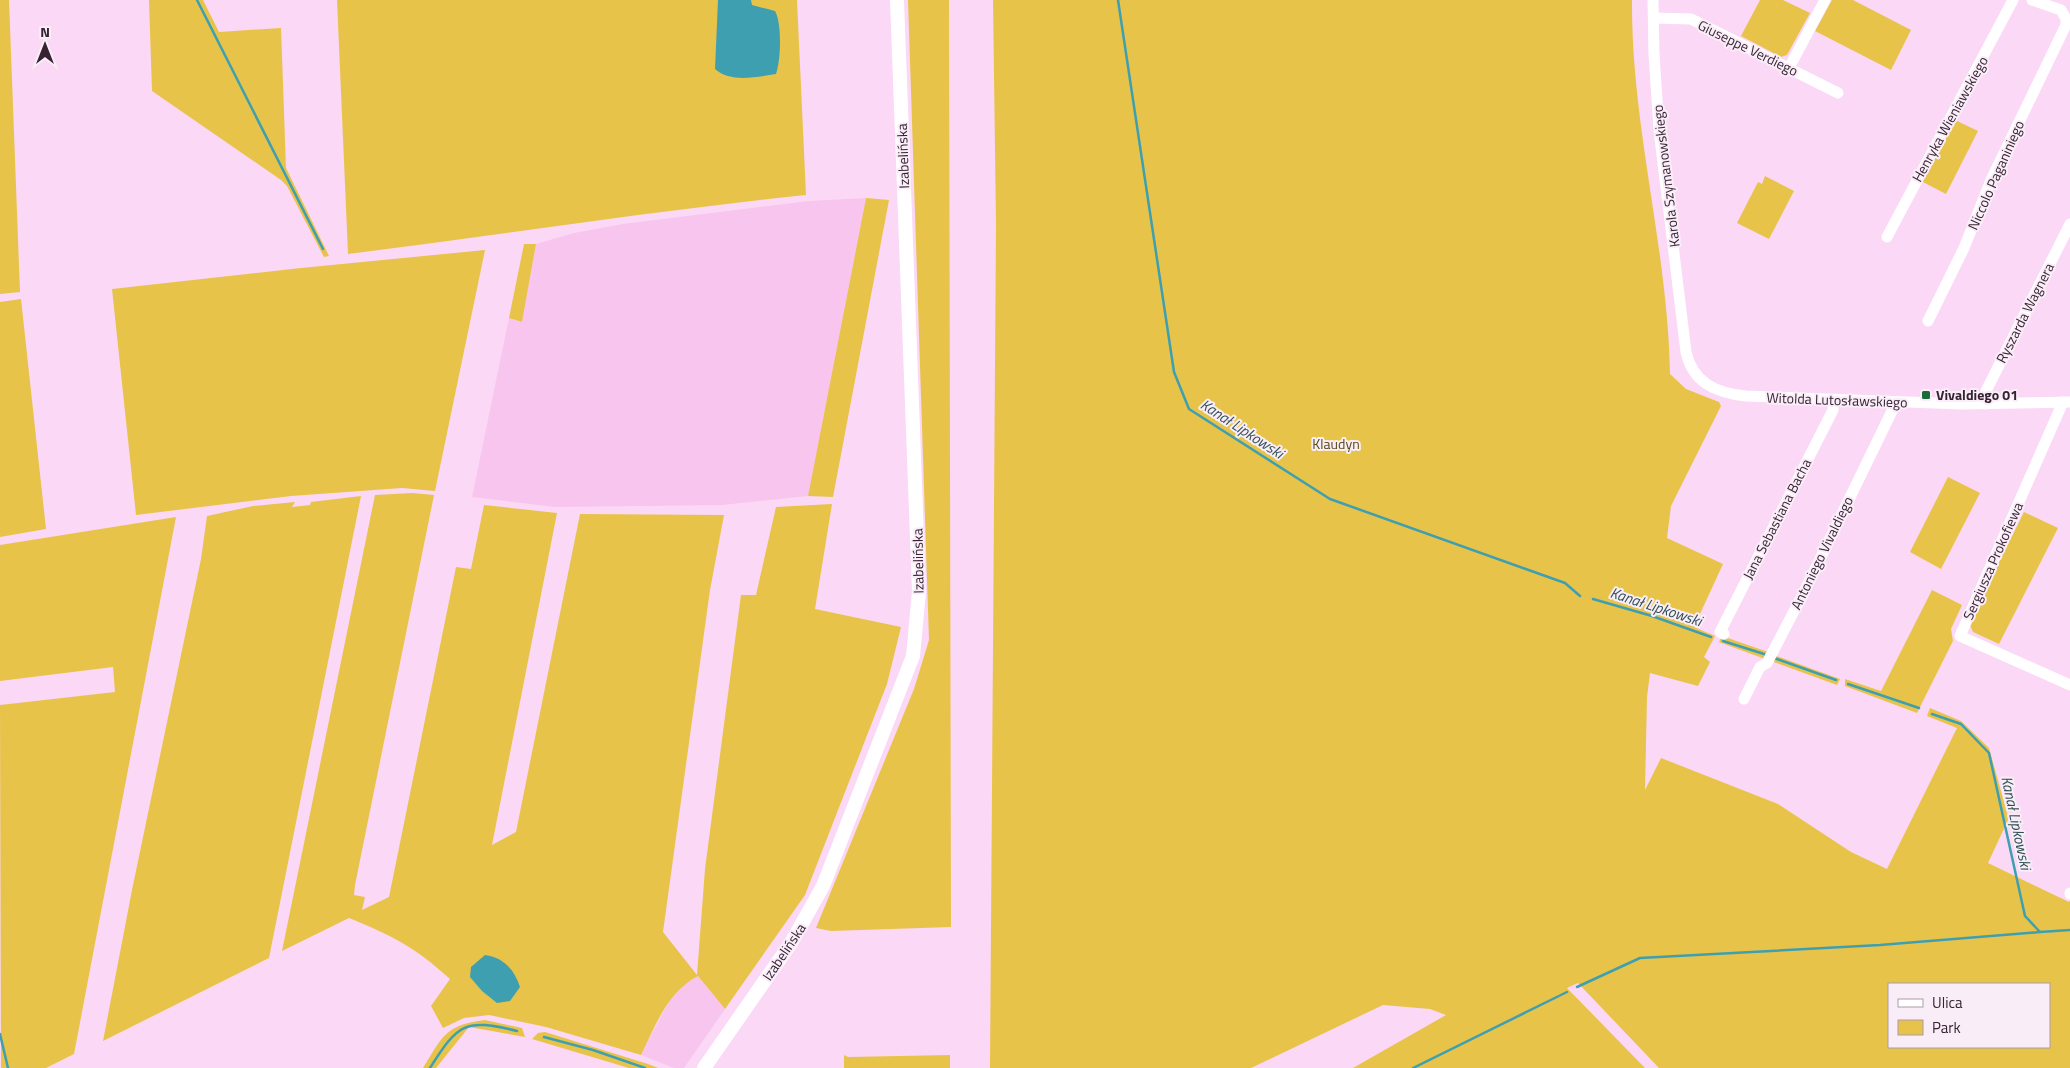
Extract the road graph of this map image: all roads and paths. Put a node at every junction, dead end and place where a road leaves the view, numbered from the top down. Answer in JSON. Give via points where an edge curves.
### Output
{"nodes":[{"id":1,"x":897,"y":0,"type":"edge"},
{"id":2,"x":1654,"y":0,"type":"edge"},
{"id":3,"x":1825,"y":0,"type":"edge"},
{"id":4,"x":2013,"y":0,"type":"edge"},
{"id":5,"x":2032,"y":0,"type":"edge"},
{"id":6,"x":1654,"y":18,"type":"junction"},
{"id":7,"x":1789,"y":68,"type":"junction"},
{"id":8,"x":1838,"y":93,"type":"dead end"},
{"id":9,"x":2070,"y":224,"type":"edge"},
{"id":10,"x":1887,"y":237,"type":"dead end"},
{"id":11,"x":1928,"y":321,"type":"dead end"},
{"id":12,"x":1686,"y":352,"type":"joint"},
{"id":13,"x":1834,"y":401,"type":"junction"},
{"id":14,"x":1892,"y":402,"type":"junction"},
{"id":15,"x":2066,"y":402,"type":"edge"},
{"id":16,"x":1986,"y":404,"type":"junction"},
{"id":17,"x":1724,"y":634,"type":"dead end"},
{"id":18,"x":2070,"y":685,"type":"edge"},
{"id":19,"x":1744,"y":699,"type":"dead end"},
{"id":20,"x":704,"y":1068,"type":"edge"}],
"edges":[{"from":1,"to":20,"type":"street","name":"Izabelińska","via":[[919,592],[913,656],[816,902],[792,943]]},
{"from":2,"to":6,"type":"street","name":"Karola Szymanowskiego"},
{"from":3,"to":7,"type":"street"},
{"from":4,"to":10,"type":"street","name":"Henryka Wieniawskiego"},
{"from":5,"to":11,"type":"street","name":"Niccolo Paganiniego","via":[[2064,13],[2065,28],[1991,180],[1964,248]]},
{"from":6,"to":7,"type":"street","name":"Giuseppe Verdiego","via":[[1691,20]]},
{"from":6,"to":12,"type":"street","name":"Karola Szymanowskiego","via":[[1659,130]]},
{"from":7,"to":8,"type":"street","name":"Giuseppe Verdiego"},
{"from":9,"to":16,"type":"street","name":"Ryszarda Wagnera","via":[[1986,391]]},
{"from":12,"to":13,"type":"street","name":"Witolda Lutosławskiego","via":[[1688,364],[1698,377],[1722,393]]},
{"from":13,"to":14,"type":"street","name":"Witolda Lutosławskiego"},
{"from":13,"to":17,"type":"street","name":"Jana Sebastiana Bacha","via":[[1833,410],[1720,632]]},
{"from":14,"to":16,"type":"street","name":"Witolda Lutosławskiego"},
{"from":14,"to":19,"type":"street","name":"Antoniego Vivaldiego","via":[[1892,411],[1803,594]]},
{"from":15,"to":16,"type":"street","name":"Witolda Lutosławskiego"},
{"from":15,"to":18,"type":"street","name":"Sergiusza Prokofiewa","via":[[1960,636]]}]}
